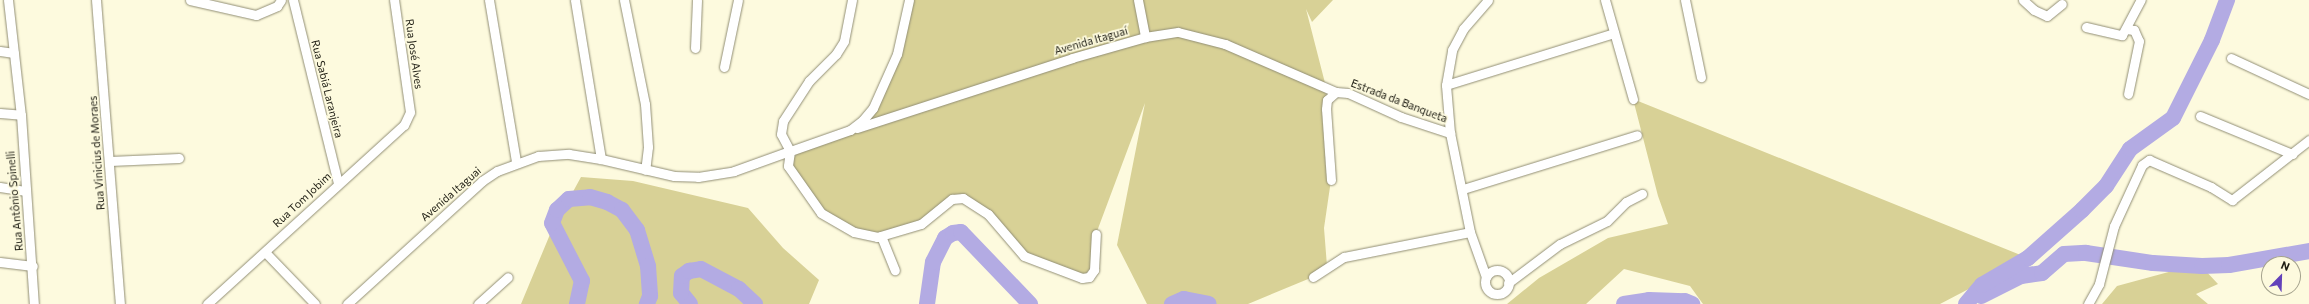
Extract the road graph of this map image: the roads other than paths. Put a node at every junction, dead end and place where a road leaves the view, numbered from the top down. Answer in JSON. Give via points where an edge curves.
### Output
{"nodes":[{"id":1,"x":8,"y":0,"type":"edge"},
{"id":2,"x":96,"y":0,"type":"edge"},
{"id":3,"x":190,"y":0,"type":"edge"},
{"id":4,"x":281,"y":0,"type":"edge"},
{"id":5,"x":292,"y":0,"type":"edge"},
{"id":6,"x":394,"y":0,"type":"edge"},
{"id":7,"x":489,"y":0,"type":"edge"},
{"id":8,"x":574,"y":0,"type":"edge"},
{"id":9,"x":624,"y":0,"type":"edge"},
{"id":10,"x":697,"y":0,"type":"edge"},
{"id":11,"x":738,"y":0,"type":"edge"},
{"id":12,"x":852,"y":0,"type":"edge"},
{"id":13,"x":909,"y":0,"type":"edge"},
{"id":14,"x":1138,"y":0,"type":"edge"},
{"id":15,"x":1488,"y":0,"type":"edge"},
{"id":16,"x":1605,"y":0,"type":"edge"},
{"id":17,"x":1685,"y":0,"type":"edge"},
{"id":18,"x":2023,"y":0,"type":"edge"},
{"id":19,"x":2141,"y":0,"type":"edge"},
{"id":20,"x":2062,"y":4,"type":"dead end"},
{"id":21,"x":2086,"y":26,"type":"dead end"},
{"id":22,"x":2126,"y":29,"type":"junction"},
{"id":23,"x":1614,"y":33,"type":"junction"},
{"id":24,"x":1145,"y":37,"type":"junction"},
{"id":25,"x":695,"y":48,"type":"dead end"},
{"id":26,"x":0,"y":50,"type":"edge"},
{"id":27,"x":14,"y":53,"type":"junction"},
{"id":28,"x":2231,"y":58,"type":"dead end"},
{"id":29,"x":724,"y":67,"type":"dead end"},
{"id":30,"x":1701,"y":77,"type":"dead end"},
{"id":31,"x":1446,"y":85,"type":"junction"},
{"id":32,"x":1336,"y":92,"type":"junction"},
{"id":33,"x":2128,"y":94,"type":"dead end"},
{"id":34,"x":2309,"y":94,"type":"edge"},
{"id":35,"x":1633,"y":99,"type":"dead end"},
{"id":36,"x":410,"y":112,"type":"joint"},
{"id":37,"x":0,"y":113,"type":"edge"},
{"id":38,"x":20,"y":115,"type":"junction"},
{"id":39,"x":2200,"y":116,"type":"dead end"},
{"id":40,"x":850,"y":130,"type":"junction"},
{"id":41,"x":1450,"y":133,"type":"junction"},
{"id":42,"x":1637,"y":135,"type":"dead end"},
{"id":43,"x":2309,"y":140,"type":"edge"},
{"id":44,"x":790,"y":151,"type":"junction"},
{"id":45,"x":2292,"y":154,"type":"junction"},
{"id":46,"x":179,"y":158,"type":"dead end"},
{"id":47,"x":601,"y":159,"type":"junction"},
{"id":48,"x":110,"y":161,"type":"junction"},
{"id":49,"x":516,"y":162,"type":"junction"},
{"id":50,"x":645,"y":170,"type":"junction"},
{"id":51,"x":1332,"y":180,"type":"dead end"},
{"id":52,"x":338,"y":183,"type":"junction"},
{"id":53,"x":0,"y":187,"type":"edge"},
{"id":54,"x":1463,"y":189,"type":"junction"},
{"id":55,"x":25,"y":191,"type":"junction"},
{"id":56,"x":1642,"y":194,"type":"dead end"},
{"id":57,"x":1470,"y":232,"type":"junction"},
{"id":58,"x":1096,"y":234,"type":"dead end"},
{"id":59,"x":881,"y":236,"type":"junction"},
{"id":60,"x":265,"y":252,"type":"junction"},
{"id":61,"x":0,"y":262,"type":"edge"},
{"id":62,"x":33,"y":266,"type":"junction"},
{"id":63,"x":895,"y":270,"type":"dead end"},
{"id":64,"x":508,"y":277,"type":"dead end"},
{"id":65,"x":1313,"y":277,"type":"dead end"},
{"id":66,"x":1486,"y":277,"type":"junction"},
{"id":67,"x":1508,"y":282,"type":"junction"},
{"id":68,"x":34,"y":304,"type":"edge"},
{"id":69,"x":120,"y":304,"type":"edge"},
{"id":70,"x":207,"y":304,"type":"edge"},
{"id":71,"x":315,"y":304,"type":"edge"},
{"id":72,"x":348,"y":304,"type":"edge"},
{"id":73,"x":478,"y":304,"type":"edge"},
{"id":74,"x":2088,"y":304,"type":"edge"}],
"edges":[{"from":1,"to":27,"type":"street","name":"Rua Antônio Spinelli"},
{"from":2,"to":48,"type":"street","name":"Rua Vinicius de Moraes"},
{"from":3,"to":4,"type":"street","via":[[256,15],[277,6]]},
{"from":5,"to":52,"type":"street","name":"Rua Sabiá Laranjeira"},
{"from":6,"to":36,"type":"street","name":"Rua José Alves"},
{"from":7,"to":49,"type":"street"},
{"from":8,"to":47,"type":"street"},
{"from":9,"to":50,"type":"street","via":[[646,104],[648,147]]},
{"from":10,"to":25,"type":"street"},
{"from":11,"to":29,"type":"street"},
{"from":12,"to":44,"type":"street","via":[[844,41],[836,54],[809,81],[783,121],[781,134]]},
{"from":13,"to":40,"type":"street","via":[[897,54],[873,108]]},
{"from":14,"to":24,"type":"street"},
{"from":15,"to":31,"type":"street","name":"Estrada da Banqueta","via":[[1476,12],[1452,50]]},
{"from":16,"to":23,"type":"street"},
{"from":17,"to":30,"type":"street"},
{"from":18,"to":20,"type":"street","via":[[2034,10],[2047,16]]},
{"from":19,"to":22,"type":"street"},
{"from":21,"to":22,"type":"street","via":[[2122,35]]},
{"from":22,"to":33,"type":"street","via":[[2134,30],[2139,41]]},
{"from":23,"to":31,"type":"street"},
{"from":23,"to":35,"type":"street"},
{"from":24,"to":32,"type":"street","name":"Avenida Itaguaí","via":[[1178,32],[1225,44]]},
{"from":24,"to":40,"type":"street","name":"Avenida Itaguaí"},
{"from":26,"to":27,"type":"street"},
{"from":27,"to":38,"type":"street","name":"Rua Antônio Spinelli"},
{"from":28,"to":34,"type":"street"},
{"from":31,"to":41,"type":"street","name":"Estrada da Banqueta"},
{"from":32,"to":41,"type":"street","name":"Estrada da Banqueta","via":[[1348,93],[1401,117]]},
{"from":32,"to":51,"type":"street","name":"Estrada da Banqueta","via":[[1327,100],[1326,109]]},
{"from":36,"to":52,"type":"street","name":"Rua Tom Jobim","via":[[404,124]]},
{"from":37,"to":38,"type":"street"},
{"from":38,"to":55,"type":"street","name":"Rua Antônio Spinelli"},
{"from":39,"to":45,"type":"street"},
{"from":40,"to":44,"type":"street","name":"Avenida Itaguaí"},
{"from":41,"to":54,"type":"street","name":"Estrada da Banqueta"},
{"from":42,"to":54,"type":"street"},
{"from":43,"to":45,"type":"street"},
{"from":44,"to":50,"type":"street","via":[[716,175],[674,176]]},
{"from":44,"to":59,"type":"street","via":[[788,166],[821,212],[854,232],[864,236]]},
{"from":45,"to":74,"type":"street","via":[[2232,200],[2211,186],[2149,160],[2142,165],[2126,196],[2110,240],[2099,284]]},
{"from":46,"to":48,"type":"street"},
{"from":47,"to":49,"type":"street","name":"Avenida Itaguai","via":[[569,154],[538,156]]},
{"from":47,"to":50,"type":"street"},
{"from":48,"to":69,"type":"street","name":"Rua Vinicius de Moraes"},
{"from":49,"to":72,"type":"street","name":"Avenida Itaguai","via":[[482,181]]},
{"from":52,"to":60,"type":"street","name":"Rua Tom Jobim"},
{"from":53,"to":55,"type":"street"},
{"from":54,"to":57,"type":"street","name":"Estrada da Banqueta"},
{"from":55,"to":62,"type":"street","name":"Rua Antônio Spinelli"},
{"from":56,"to":67,"type":"street","via":[[1626,202],[1607,221],[1560,244]]},
{"from":57,"to":65,"type":"street","via":[[1344,257]]},
{"from":57,"to":66,"type":"street","name":"Estrada da Banqueta"},
{"from":58,"to":59,"type":"street","via":[[1094,270],[1089,276],[1082,278],[1024,256],[988,214],[963,198],[952,199],[921,224]]},
{"from":59,"to":63,"type":"street"},
{"from":60,"to":70,"type":"street","name":"Rua Tom Jobim"},
{"from":60,"to":71,"type":"street"},
{"from":61,"to":62,"type":"street"},
{"from":62,"to":68,"type":"street","name":"Rua Antônio Spinelli"},
{"from":64,"to":73,"type":"street"},
{"from":66,"to":67,"type":"street","via":[[1489,272],[1500,270],[1508,277]]},
{"from":66,"to":67,"type":"street","via":[[1486,286],[1493,293],[1503,292]]}]}
